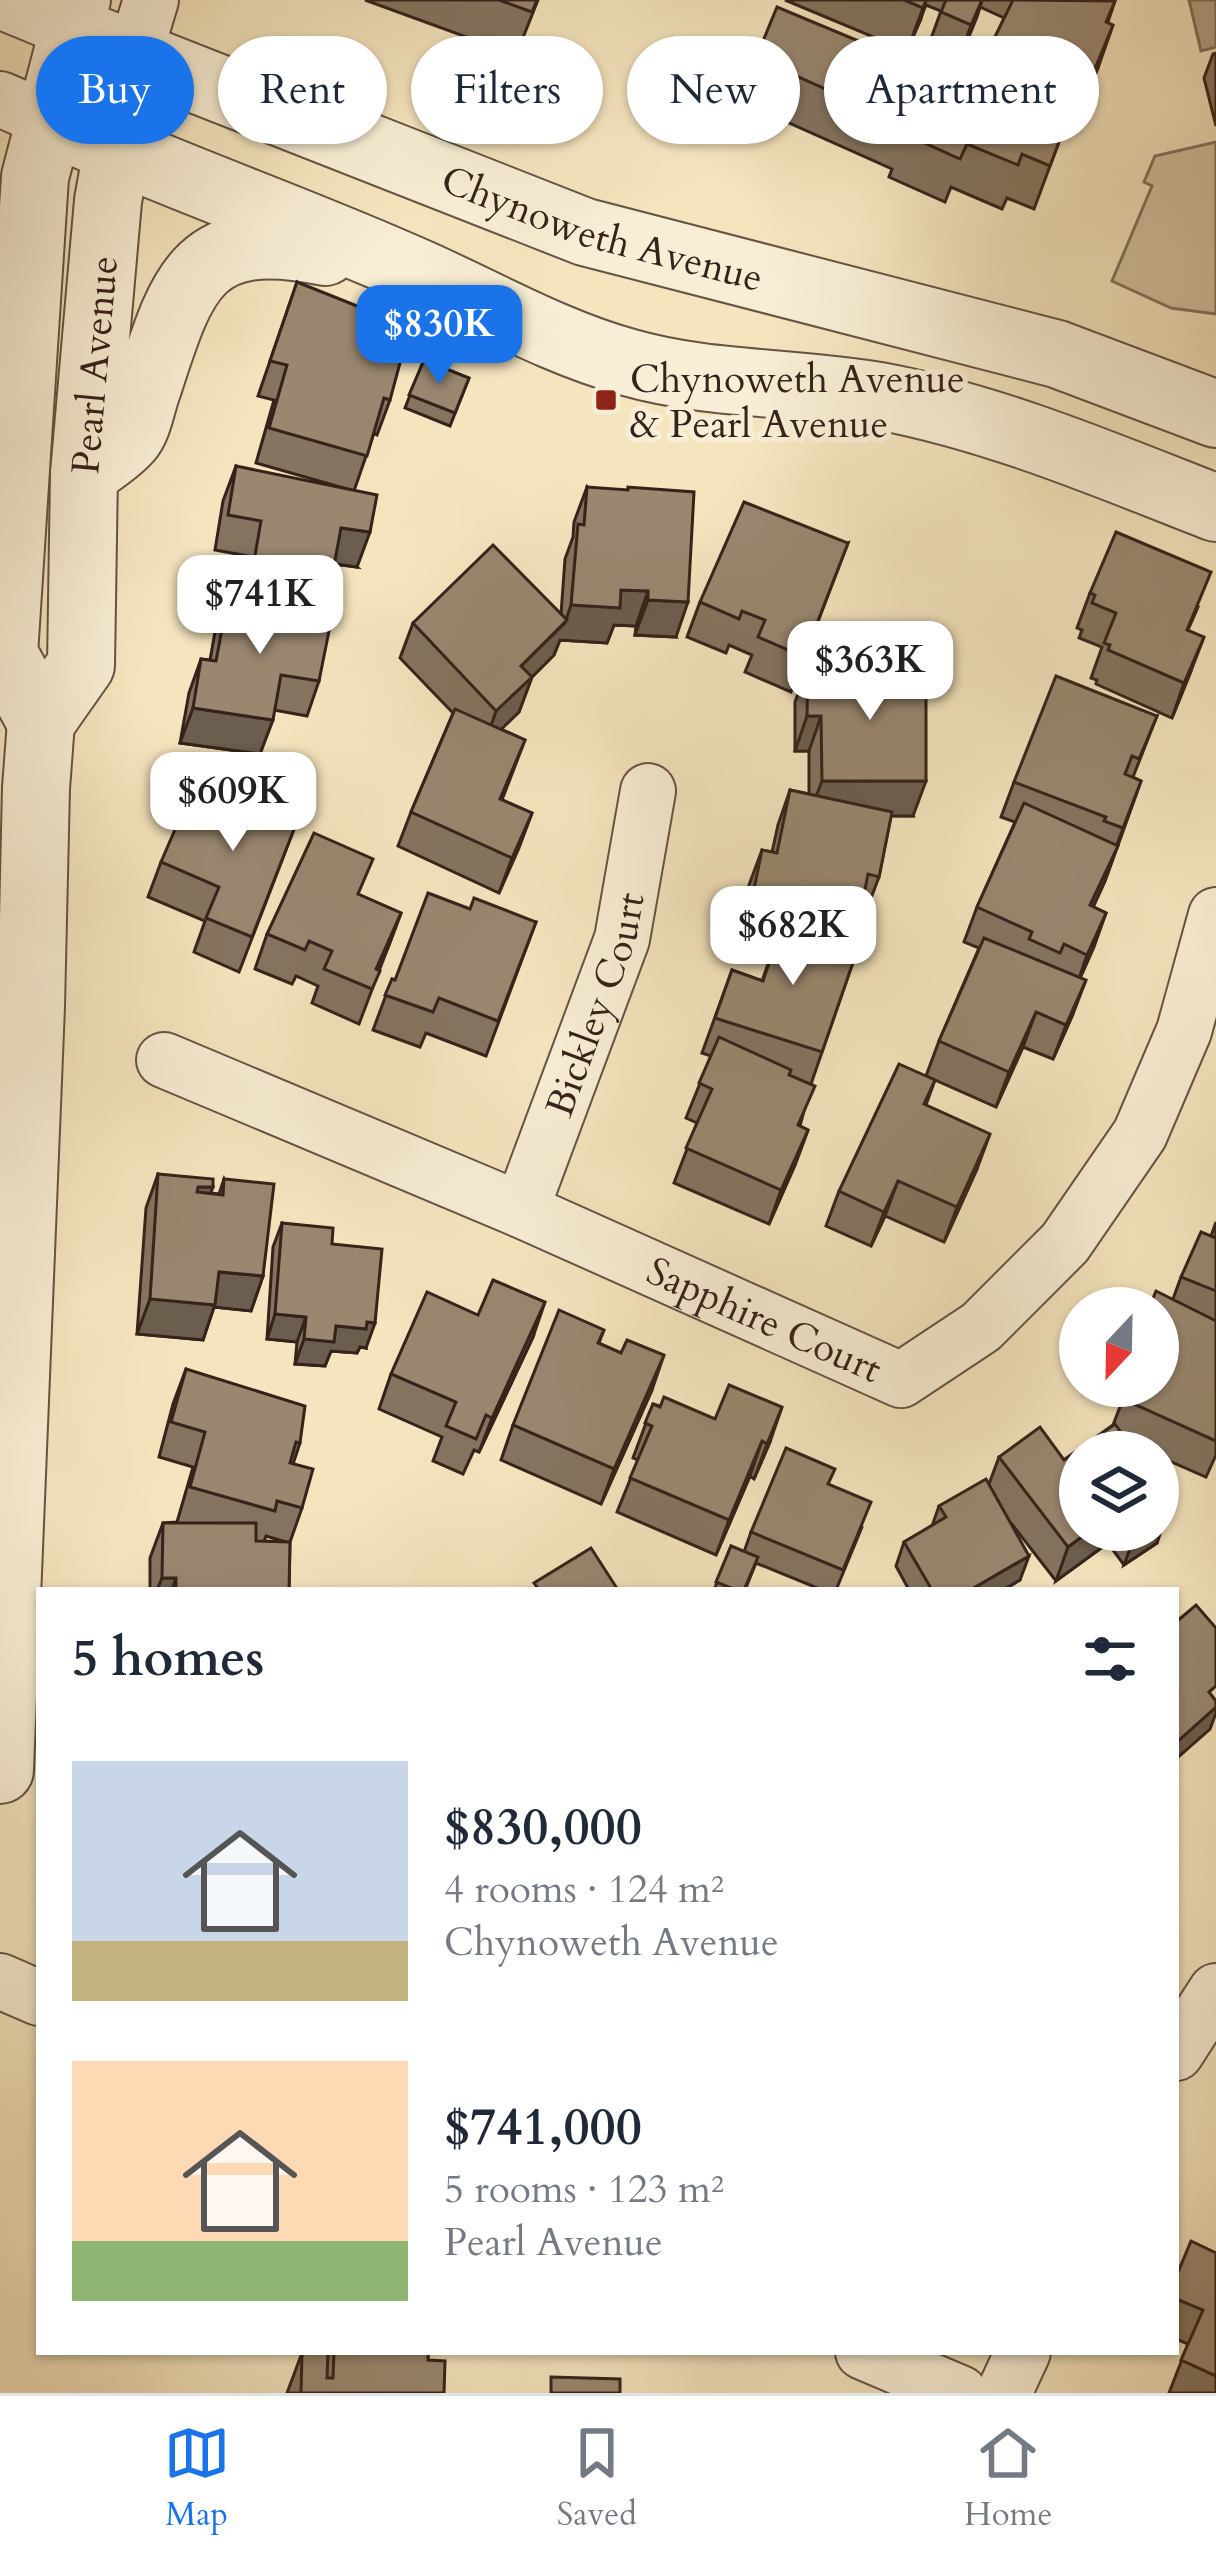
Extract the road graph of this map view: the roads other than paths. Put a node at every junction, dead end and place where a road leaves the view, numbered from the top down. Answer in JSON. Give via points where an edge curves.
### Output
{"nodes":[{"id":1,"x":0,"y":1,"type":"edge"},
{"id":2,"x":78,"y":15,"type":"edge"},
{"id":3,"x":142,"y":28,"type":"edge"},
{"id":4,"x":26,"y":110,"type":"edge"},
{"id":5,"x":120,"y":152,"type":"junction"},
{"id":6,"x":409,"y":268,"type":"junction"},
{"id":7,"x":1216,"y":414,"type":"edge"},
{"id":8,"x":84,"y":474,"type":"junction"},
{"id":9,"x":1216,"y":508,"type":"edge"},
{"id":10,"x":41,"y":722,"type":"junction"},
{"id":11,"x":18,"y":786,"type":"edge"},
{"id":12,"x":648,"y":791,"type":"dead end"},
{"id":13,"x":1216,"y":916,"type":"edge"},
{"id":14,"x":164,"y":1060,"type":"dead end"},
{"id":15,"x":521,"y":1210,"type":"junction"},
{"id":16,"x":0,"y":1770,"type":"edge"},
{"id":17,"x":0,"y":1981,"type":"edge"},
{"id":18,"x":1216,"y":1991,"type":"edge"},
{"id":19,"x":36,"y":1997,"type":"edge"},
{"id":20,"x":1179,"y":2048,"type":"edge"},
{"id":21,"x":870,"y":2355,"type":"edge"},
{"id":22,"x":1022,"y":2355,"type":"edge"},
{"id":23,"x":960,"y":2393,"type":"edge"},
{"id":24,"x":1004,"y":2393,"type":"edge"}],
"edges":[{"from":1,"to":2,"type":"street","name":"Chynoweth Avenue"},
{"from":2,"to":3,"type":"street","name":"Chynoweth Avenue"},
{"from":2,"to":4,"type":"street","name":"Pearl Avenue"},
{"from":3,"to":5,"type":"street","name":"Pearl Avenue"},
{"from":3,"to":7,"type":"street","name":"Chynoweth Avenue","via":[[585,232],[1057,353]]},
{"from":4,"to":5,"type":"street"},
{"from":4,"to":10,"type":"street","name":"Pearl Avenue","via":[[35,176],[4,654]]},
{"from":5,"to":6,"type":"street"},
{"from":5,"to":8,"type":"street","name":"Pearl Avenue","via":[[108,201]]},
{"from":6,"to":8,"type":"street","via":[[293,245],[242,246],[203,263],[182,298],[131,437]]},
{"from":6,"to":9,"type":"street","via":[[620,360],[925,406],[1055,445]]},
{"from":8,"to":10,"type":"street","name":"Pearl Avenue","via":[[81,665]]},
{"from":10,"to":11,"type":"street"},
{"from":11,"to":16,"type":"street","via":[[31,1006]]},
{"from":12,"to":15,"type":"street","name":"Bickley Court","via":[[622,939]]},
{"from":13,"to":15,"type":"street","name":"Sapphire Court","via":[[1184,1031],[1140,1133],[1065,1243],[981,1327],[901,1380]]},
{"from":14,"to":15,"type":"street","name":"Sapphire Court"},
{"from":17,"to":19,"type":"street"},
{"from":18,"to":20,"type":"street"},
{"from":21,"to":23,"type":"street"},
{"from":22,"to":24,"type":"street"}]}
